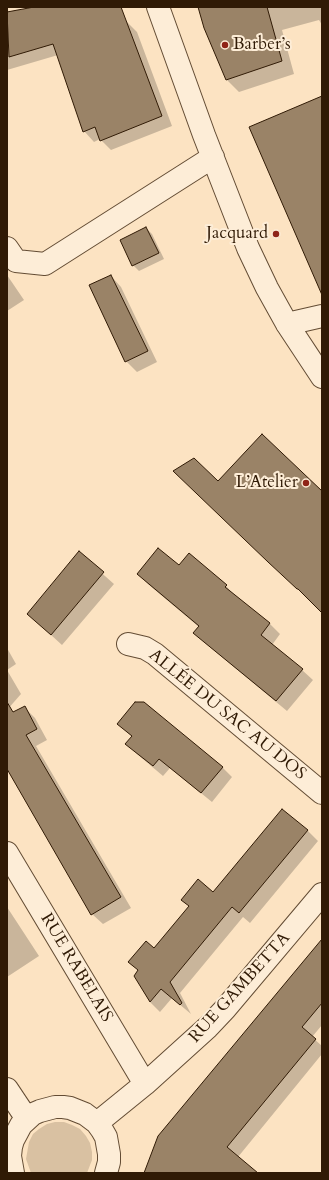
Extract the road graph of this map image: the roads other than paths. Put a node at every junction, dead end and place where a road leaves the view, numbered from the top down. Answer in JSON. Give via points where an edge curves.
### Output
{"nodes":[{"id":1,"x":158,"y":7,"type":"edge"},
{"id":2,"x":213,"y":157,"type":"junction"},
{"id":3,"x":7,"y":248,"type":"edge"},
{"id":4,"x":322,"y":316,"type":"edge"},
{"id":5,"x":287,"y":324,"type":"junction"},
{"id":6,"x":322,"y":377,"type":"edge"},
{"id":7,"x":128,"y":644,"type":"dead end"},
{"id":8,"x":322,"y":793,"type":"edge"},
{"id":9,"x":7,"y":853,"type":"edge"},
{"id":10,"x":322,"y":894,"type":"edge"},
{"id":11,"x":145,"y":1084,"type":"junction"},
{"id":12,"x":7,"y":1090,"type":"edge"},
{"id":13,"x":27,"y":1119,"type":"junction"},
{"id":14,"x":97,"y":1123,"type":"junction"},
{"id":15,"x":13,"y":1173,"type":"edge"},
{"id":16,"x":106,"y":1173,"type":"edge"}],
"edges":[{"from":1,"to":2,"type":"street"},
{"from":2,"to":3,"type":"street","via":[[45,264],[16,261]]},
{"from":2,"to":5,"type":"street","via":[[248,248]]},
{"from":4,"to":5,"type":"street"},
{"from":5,"to":6,"type":"street"},
{"from":7,"to":8,"type":"street","name":"ALLÉE DU SAC AU DOS","via":[[145,648],[155,654]]},
{"from":9,"to":11,"type":"street","name":"RUE RABELAIS"},
{"from":10,"to":11,"type":"street","name":"RUE GAMBETTA","via":[[225,1009]]},
{"from":11,"to":14,"type":"street","name":"RUE GAMBETTA"},
{"from":12,"to":13,"type":"street"},
{"from":13,"to":14,"type":"street","via":[[40,1111],[62,1107],[78,1110]]},
{"from":13,"to":15,"type":"street","via":[[17,1132],[11,1147]]},
{"from":14,"to":16,"type":"street","via":[[108,1145],[109,1162]]}]}
